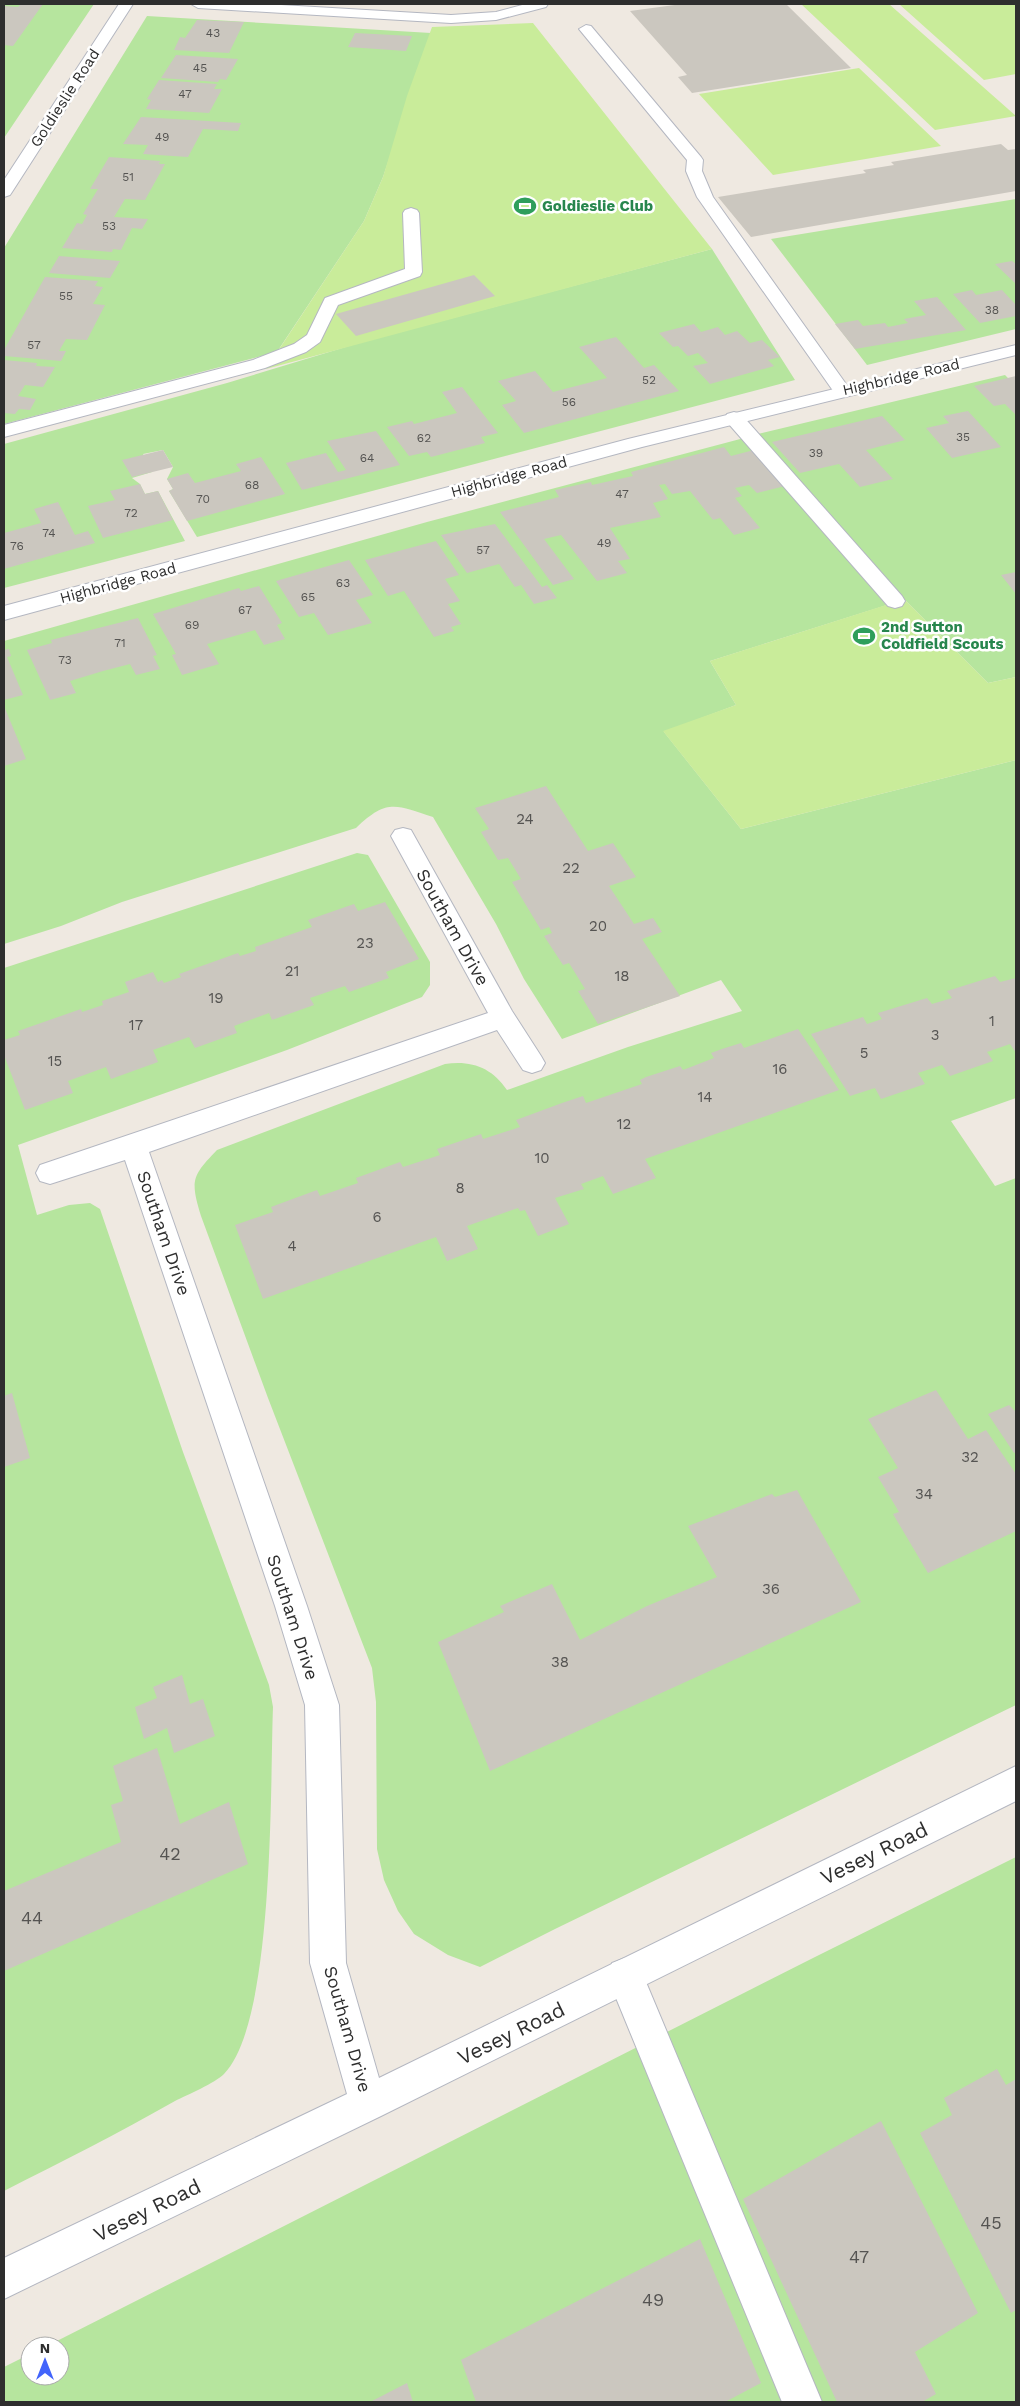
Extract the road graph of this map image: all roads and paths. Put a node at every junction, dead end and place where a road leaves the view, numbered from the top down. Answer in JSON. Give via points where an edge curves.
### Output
{"nodes":[{"id":1,"x":126,"y":4,"type":"edge"},
{"id":2,"x":198,"y":4,"type":"edge"},
{"id":3,"x":541,"y":4,"type":"edge"},
{"id":4,"x":586,"y":29,"type":"dead end"},
{"id":5,"x":4,"y":192,"type":"edge"},
{"id":6,"x":411,"y":213,"type":"dead end"},
{"id":7,"x":1016,"y":350,"type":"edge"},
{"id":8,"x":842,"y":391,"type":"junction"},
{"id":9,"x":734,"y":418,"type":"junction"},
{"id":10,"x":4,"y":431,"type":"edge"},
{"id":11,"x":895,"y":601,"type":"dead end"},
{"id":12,"x":4,"y":613,"type":"edge"},
{"id":13,"x":403,"y":836,"type":"dead end"},
{"id":14,"x":503,"y":1018,"type":"junction"},
{"id":15,"x":532,"y":1064,"type":"dead end"},
{"id":16,"x":134,"y":1146,"type":"junction"},
{"id":17,"x":50,"y":1172,"type":"dead end"},
{"id":18,"x":1016,"y":1783,"type":"edge"},
{"id":19,"x":625,"y":1976,"type":"junction"},
{"id":20,"x":368,"y":2103,"type":"junction"},
{"id":21,"x":4,"y":2279,"type":"edge"},
{"id":22,"x":802,"y":2402,"type":"edge"}],
"edges":[{"from":1,"to":5,"type":"street","name":"Goldieslie Road"},
{"from":2,"to":3,"type":"street","via":[[451,19],[496,16]]},
{"from":4,"to":8,"type":"street","via":[[695,160],[694,171],[705,196]]},
{"from":6,"to":10,"type":"street","via":[[414,272],[331,302],[314,338],[300,348],[259,364]]},
{"from":7,"to":8,"type":"street","name":"Highbridge Road"},
{"from":8,"to":9,"type":"street","name":"Highbridge Road"},
{"from":9,"to":11,"type":"street"},
{"from":9,"to":12,"type":"street","name":"Highbridge Road"},
{"from":13,"to":14,"type":"street","name":"Southam Drive"},
{"from":14,"to":15,"type":"street","name":"Southam Drive"},
{"from":14,"to":16,"type":"street"},
{"from":16,"to":17,"type":"street"},
{"from":16,"to":20,"type":"street","name":"Southam Drive","via":[[322,1705],[328,1963]]},
{"from":18,"to":19,"type":"street","name":"Vesey Road"},
{"from":19,"to":20,"type":"street","name":"Vesey Road"},
{"from":19,"to":22,"type":"street"},
{"from":20,"to":21,"type":"street","name":"Vesey Road"}]}
